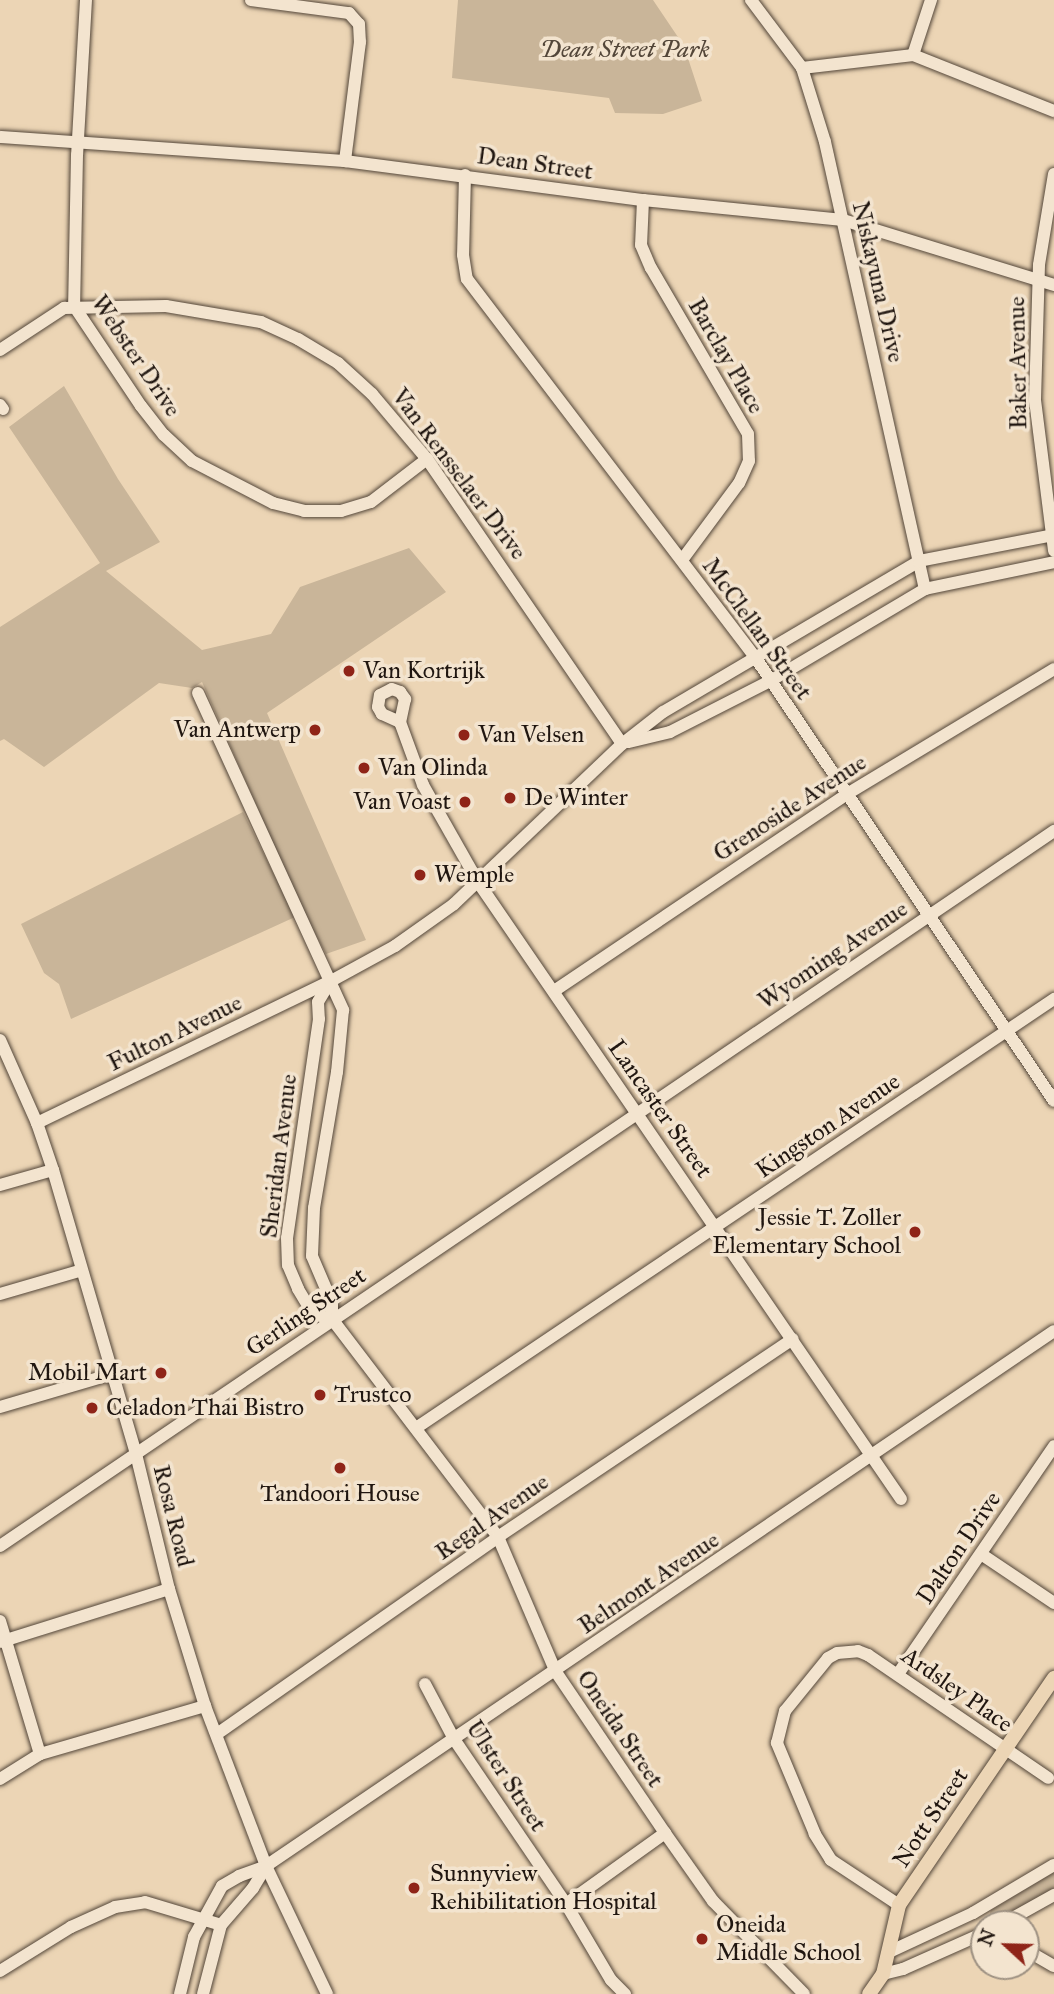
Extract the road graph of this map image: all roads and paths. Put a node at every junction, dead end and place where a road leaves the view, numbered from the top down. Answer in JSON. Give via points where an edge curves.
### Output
{"nodes":[{"id":1,"x":86,"y":0,"type":"edge"},
{"id":2,"x":251,"y":0,"type":"edge"},
{"id":3,"x":751,"y":0,"type":"edge"},
{"id":4,"x":931,"y":0,"type":"edge"},
{"id":5,"x":913,"y":55,"type":"junction"},
{"id":6,"x":802,"y":68,"type":"junction"},
{"id":7,"x":1054,"y":111,"type":"edge"},
{"id":8,"x":0,"y":137,"type":"edge"},
{"id":9,"x":78,"y":141,"type":"junction"},
{"id":10,"x":345,"y":161,"type":"junction"},
{"id":11,"x":1054,"y":174,"type":"edge"},
{"id":12,"x":465,"y":176,"type":"junction"},
{"id":13,"x":643,"y":200,"type":"junction"},
{"id":14,"x":843,"y":220,"type":"junction"},
{"id":15,"x":1038,"y":281,"type":"junction"},
{"id":16,"x":1054,"y":285,"type":"edge"},
{"id":17,"x":74,"y":306,"type":"junction"},
{"id":18,"x":0,"y":350,"type":"edge"},
{"id":19,"x":427,"y":459,"type":"junction"},
{"id":20,"x":1052,"y":536,"type":"edge"},
{"id":21,"x":1054,"y":551,"type":"edge"},
{"id":22,"x":682,"y":560,"type":"junction"},
{"id":23,"x":919,"y":561,"type":"junction"},
{"id":24,"x":1054,"y":562,"type":"edge"},
{"id":25,"x":925,"y":589,"type":"junction"},
{"id":26,"x":755,"y":657,"type":"junction"},
{"id":27,"x":1054,"y":669,"type":"edge"},
{"id":28,"x":770,"y":681,"type":"junction"},
{"id":29,"x":198,"y":693,"type":"dead end"},
{"id":30,"x":400,"y":722,"type":"dead end"},
{"id":31,"x":621,"y":744,"type":"junction"},
{"id":32,"x":847,"y":794,"type":"junction"},
{"id":33,"x":1054,"y":831,"type":"edge"},
{"id":34,"x":478,"y":882,"type":"junction"},
{"id":35,"x":928,"y":917,"type":"junction"},
{"id":36,"x":331,"y":981,"type":"junction"},
{"id":37,"x":554,"y":991,"type":"junction"},
{"id":38,"x":1054,"y":999,"type":"edge"},
{"id":39,"x":1006,"y":1031,"type":"junction"},
{"id":40,"x":0,"y":1040,"type":"edge"},
{"id":41,"x":13,"y":1069,"type":"junction"},
{"id":42,"x":0,"y":1073,"type":"edge"},
{"id":43,"x":1054,"y":1101,"type":"edge"},
{"id":44,"x":637,"y":1114,"type":"junction"},
{"id":45,"x":37,"y":1123,"type":"junction"},
{"id":46,"x":53,"y":1170,"type":"junction"},
{"id":47,"x":0,"y":1185,"type":"edge"},
{"id":48,"x":716,"y":1227,"type":"junction"},
{"id":49,"x":82,"y":1270,"type":"junction"},
{"id":50,"x":0,"y":1294,"type":"edge"},
{"id":51,"x":332,"y":1319,"type":"junction"},
{"id":52,"x":1054,"y":1331,"type":"edge"},
{"id":53,"x":793,"y":1339,"type":"junction"},
{"id":54,"x":112,"y":1374,"type":"junction"},
{"id":55,"x":0,"y":1407,"type":"edge"},
{"id":56,"x":416,"y":1428,"type":"junction"},
{"id":57,"x":1054,"y":1446,"type":"edge"},
{"id":58,"x":136,"y":1454,"type":"junction"},
{"id":59,"x":870,"y":1457,"type":"junction"},
{"id":60,"x":901,"y":1499,"type":"dead end"},
{"id":61,"x":498,"y":1537,"type":"junction"},
{"id":62,"x":0,"y":1546,"type":"edge"},
{"id":63,"x":981,"y":1554,"type":"junction"},
{"id":64,"x":169,"y":1589,"type":"junction"},
{"id":65,"x":1054,"y":1603,"type":"edge"},
{"id":66,"x":0,"y":1621,"type":"edge"},
{"id":67,"x":3,"y":1641,"type":"edge"},
{"id":68,"x":556,"y":1672,"type":"junction"},
{"id":69,"x":898,"y":1674,"type":"junction"},
{"id":70,"x":1054,"y":1678,"type":"edge"},
{"id":71,"x":425,"y":1684,"type":"dead end"},
{"id":72,"x":205,"y":1706,"type":"junction"},
{"id":73,"x":217,"y":1734,"type":"junction"},
{"id":74,"x":454,"y":1739,"type":"junction"},
{"id":75,"x":1005,"y":1749,"type":"junction"},
{"id":76,"x":40,"y":1754,"type":"junction"},
{"id":77,"x":1048,"y":1778,"type":"dead end"},
{"id":78,"x":0,"y":1779,"type":"edge"},
{"id":79,"x":665,"y":1833,"type":"junction"},
{"id":80,"x":1054,"y":1865,"type":"edge"},
{"id":81,"x":266,"y":1866,"type":"junction"},
{"id":82,"x":1054,"y":1895,"type":"edge"},
{"id":83,"x":566,"y":1904,"type":"junction"},
{"id":84,"x":899,"y":1905,"type":"junction"},
{"id":85,"x":979,"y":1910,"type":"edge"},
{"id":86,"x":1027,"y":1910,"type":"edge"},
{"id":87,"x":970,"y":1915,"type":"edge"},
{"id":88,"x":204,"y":1919,"type":"junction"},
{"id":89,"x":221,"y":1925,"type":"junction"},
{"id":90,"x":970,"y":1939,"type":"edge"},
{"id":91,"x":914,"y":1941,"type":"junction"},
{"id":92,"x":889,"y":1952,"type":"junction"},
{"id":93,"x":927,"y":1959,"type":"junction"},
{"id":94,"x":0,"y":1971,"type":"edge"},
{"id":95,"x":883,"y":1974,"type":"junction"},
{"id":96,"x":180,"y":1994,"type":"edge"},
{"id":97,"x":203,"y":1994,"type":"edge"},
{"id":98,"x":327,"y":1994,"type":"edge"},
{"id":99,"x":625,"y":1994,"type":"edge"},
{"id":100,"x":804,"y":1994,"type":"edge"},
{"id":101,"x":870,"y":1994,"type":"edge"}],
"edges":[{"from":1,"to":9,"type":"street","name":"Webster Drive"},
{"from":2,"to":10,"type":"street","via":[[349,13],[359,24]]},
{"from":3,"to":6,"type":"street","name":"Niskayuna Drive"},
{"from":4,"to":5,"type":"street"},
{"from":5,"to":6,"type":"street"},
{"from":5,"to":7,"type":"street"},
{"from":6,"to":14,"type":"street","name":"Niskayuna Drive"},
{"from":8,"to":9,"type":"street","name":"Dean Street"},
{"from":9,"to":10,"type":"street","name":"Dean Street"},
{"from":9,"to":17,"type":"street","name":"Webster Drive"},
{"from":10,"to":12,"type":"street","name":"Dean Street"},
{"from":11,"to":15,"type":"street","name":"Baker Avenue"},
{"from":12,"to":13,"type":"street","name":"Dean Street"},
{"from":12,"to":22,"type":"street","name":"McClellan Street","via":[[463,255],[467,279]]},
{"from":13,"to":14,"type":"street","name":"Dean Street"},
{"from":13,"to":22,"type":"street","name":"Barclay Place","via":[[641,245],[651,268],[748,434],[749,461],[739,483]]},
{"from":14,"to":15,"type":"street","name":"Dean Street"},
{"from":14,"to":23,"type":"street","name":"Niskayuna Drive"},
{"from":15,"to":16,"type":"street","name":"Dean Street"},
{"from":15,"to":20,"type":"street","name":"Baker Avenue","via":[[1035,400]]},
{"from":17,"to":18,"type":"street","name":"Van Rensselaer Drive"},
{"from":17,"to":19,"type":"street","name":"Van Rensselaer Drive","via":[[166,306],[261,322],[338,363],[372,394]]},
{"from":17,"to":19,"type":"street","name":"Webster Drive","via":[[164,436],[192,461],[273,503],[304,511],[341,511],[371,502]]},
{"from":19,"to":31,"type":"street","name":"Van Rensselaer Drive"},
{"from":20,"to":21,"type":"street","name":"Baker Avenue"},
{"from":20,"to":23,"type":"street","name":"Fulton Avenue"},
{"from":22,"to":26,"type":"street","name":"McClellan Street"},
{"from":23,"to":25,"type":"street","name":"Niskayuna Drive"},
{"from":23,"to":26,"type":"street","name":"Fulton Avenue"},
{"from":24,"to":25,"type":"street"},
{"from":25,"to":28,"type":"street"},
{"from":26,"to":28,"type":"street","name":"McClellan Street"},
{"from":26,"to":31,"type":"street","name":"Fulton Avenue","via":[[663,712]]},
{"from":27,"to":32,"type":"street","name":"Grenoside Avenue"},
{"from":28,"to":31,"type":"street","via":[[670,732]]},
{"from":28,"to":32,"type":"street","name":"McClellan Street"},
{"from":29,"to":36,"type":"street","name":"Sheridan Avenue"},
{"from":30,"to":34,"type":"street","name":"Lancaster Street","via":[[423,785]]},
{"from":31,"to":34,"type":"street","name":"Fulton Avenue"},
{"from":32,"to":35,"type":"street","name":"McClellan Street"},
{"from":32,"to":37,"type":"street","name":"Grenoside Avenue"},
{"from":33,"to":35,"type":"street","name":"Wyoming Avenue"},
{"from":34,"to":36,"type":"street","name":"Fulton Avenue","via":[[395,946]]},
{"from":34,"to":37,"type":"street","name":"Lancaster Street"},
{"from":35,"to":39,"type":"street","name":"McClellan Street"},
{"from":35,"to":44,"type":"street","name":"Wyoming Avenue"},
{"from":36,"to":45,"type":"street","name":"Fulton Avenue"},
{"from":36,"to":51,"type":"street","name":"Sheridan Avenue","via":[[343,1010],[314,1208],[312,1256],[332,1303]]},
{"from":36,"to":51,"type":"street","name":"Sheridan Avenue","via":[[318,1002],[287,1238],[288,1265],[298,1289],[313,1314]]},
{"from":37,"to":44,"type":"street","name":"Lancaster Street"},
{"from":38,"to":39,"type":"street","name":"Kingston Avenue"},
{"from":39,"to":43,"type":"street","name":"McClellan Street"},
{"from":39,"to":48,"type":"street","name":"Kingston Avenue"},
{"from":40,"to":41,"type":"street","name":"Rosa Road"},
{"from":41,"to":42,"type":"street"},
{"from":41,"to":45,"type":"street","name":"Rosa Road"},
{"from":44,"to":48,"type":"street","name":"Lancaster Street"},
{"from":44,"to":51,"type":"street","name":"Gerling Street"},
{"from":45,"to":46,"type":"street","name":"Rosa Road"},
{"from":46,"to":47,"type":"street"},
{"from":46,"to":49,"type":"street","name":"Rosa Road"},
{"from":48,"to":53,"type":"street","name":"Lancaster Street"},
{"from":48,"to":56,"type":"street","name":"Kingston Avenue"},
{"from":49,"to":50,"type":"street"},
{"from":49,"to":54,"type":"street","name":"Rosa Road"},
{"from":51,"to":56,"type":"street","name":"Sheridan Avenue"},
{"from":51,"to":58,"type":"street","name":"Gerling Street"},
{"from":52,"to":59,"type":"street","name":"Belmont Avenue"},
{"from":53,"to":59,"type":"street","name":"Lancaster Street"},
{"from":53,"to":61,"type":"street","name":"Regal Avenue"},
{"from":54,"to":55,"type":"street"},
{"from":54,"to":58,"type":"street","name":"Rosa Road"},
{"from":56,"to":61,"type":"street","name":"Oneida Street"},
{"from":57,"to":63,"type":"street","name":"Dalton Drive"},
{"from":58,"to":62,"type":"street","name":"Gerling Street"},
{"from":58,"to":64,"type":"street","name":"Rosa Road"},
{"from":59,"to":60,"type":"street","name":"Lancaster Street"},
{"from":59,"to":68,"type":"street","name":"Belmont Avenue"},
{"from":61,"to":68,"type":"street","name":"Oneida Street"},
{"from":61,"to":73,"type":"street","name":"Regal Avenue"},
{"from":63,"to":65,"type":"street"},
{"from":63,"to":69,"type":"street","name":"Dalton Drive"},
{"from":64,"to":67,"type":"street"},
{"from":64,"to":72,"type":"street","name":"Rosa Road"},
{"from":66,"to":67,"type":"street"},
{"from":67,"to":76,"type":"street"},
{"from":68,"to":74,"type":"street","name":"Belmont Avenue"},
{"from":68,"to":79,"type":"street","name":"Oneida Street"},
{"from":69,"to":75,"type":"street","name":"Ardsley Place"},
{"from":69,"to":84,"type":"street","name":"Ardsley Place","via":[[858,1651],[828,1658],[785,1711],[777,1743],[815,1835],[831,1860]]},
{"from":70,"to":75,"type":"main road","name":"Nott Street"},
{"from":71,"to":74,"type":"street","name":"Ulster Street"},
{"from":72,"to":73,"type":"street","name":"Rosa Road"},
{"from":72,"to":76,"type":"street"},
{"from":73,"to":81,"type":"street","name":"Rosa Road"},
{"from":74,"to":81,"type":"street","name":"Belmont Avenue"},
{"from":74,"to":83,"type":"street","name":"Ulster Street"},
{"from":75,"to":77,"type":"street","name":"Ardsley Place"},
{"from":75,"to":84,"type":"main road","name":"Nott Street"},
{"from":76,"to":78,"type":"street"},
{"from":79,"to":83,"type":"street"},
{"from":79,"to":100,"type":"street","name":"Oneida Street","via":[[713,1901]]},
{"from":80,"to":85,"type":"street"},
{"from":81,"to":88,"type":"street","via":[[222,1886]]},
{"from":81,"to":89,"type":"street"},
{"from":81,"to":98,"type":"street","name":"Rosa Road"},
{"from":82,"to":86,"type":"street"},
{"from":83,"to":99,"type":"street","name":"Ulster Street"},
{"from":84,"to":92,"type":"main road","name":"Nott Street"},
{"from":87,"to":91,"type":"street"},
{"from":88,"to":89,"type":"street"},
{"from":88,"to":94,"type":"street","via":[[145,1902],[115,1906]]},
{"from":88,"to":96,"type":"street","via":[[194,1937]]},
{"from":89,"to":97,"type":"street"},
{"from":90,"to":93,"type":"street"},
{"from":91,"to":92,"type":"street"},
{"from":91,"to":93,"type":"street"},
{"from":92,"to":95,"type":"main road","name":"Nott Street"},
{"from":93,"to":95,"type":"street"},
{"from":95,"to":101,"type":"main road","name":"Nott Street"}]}
